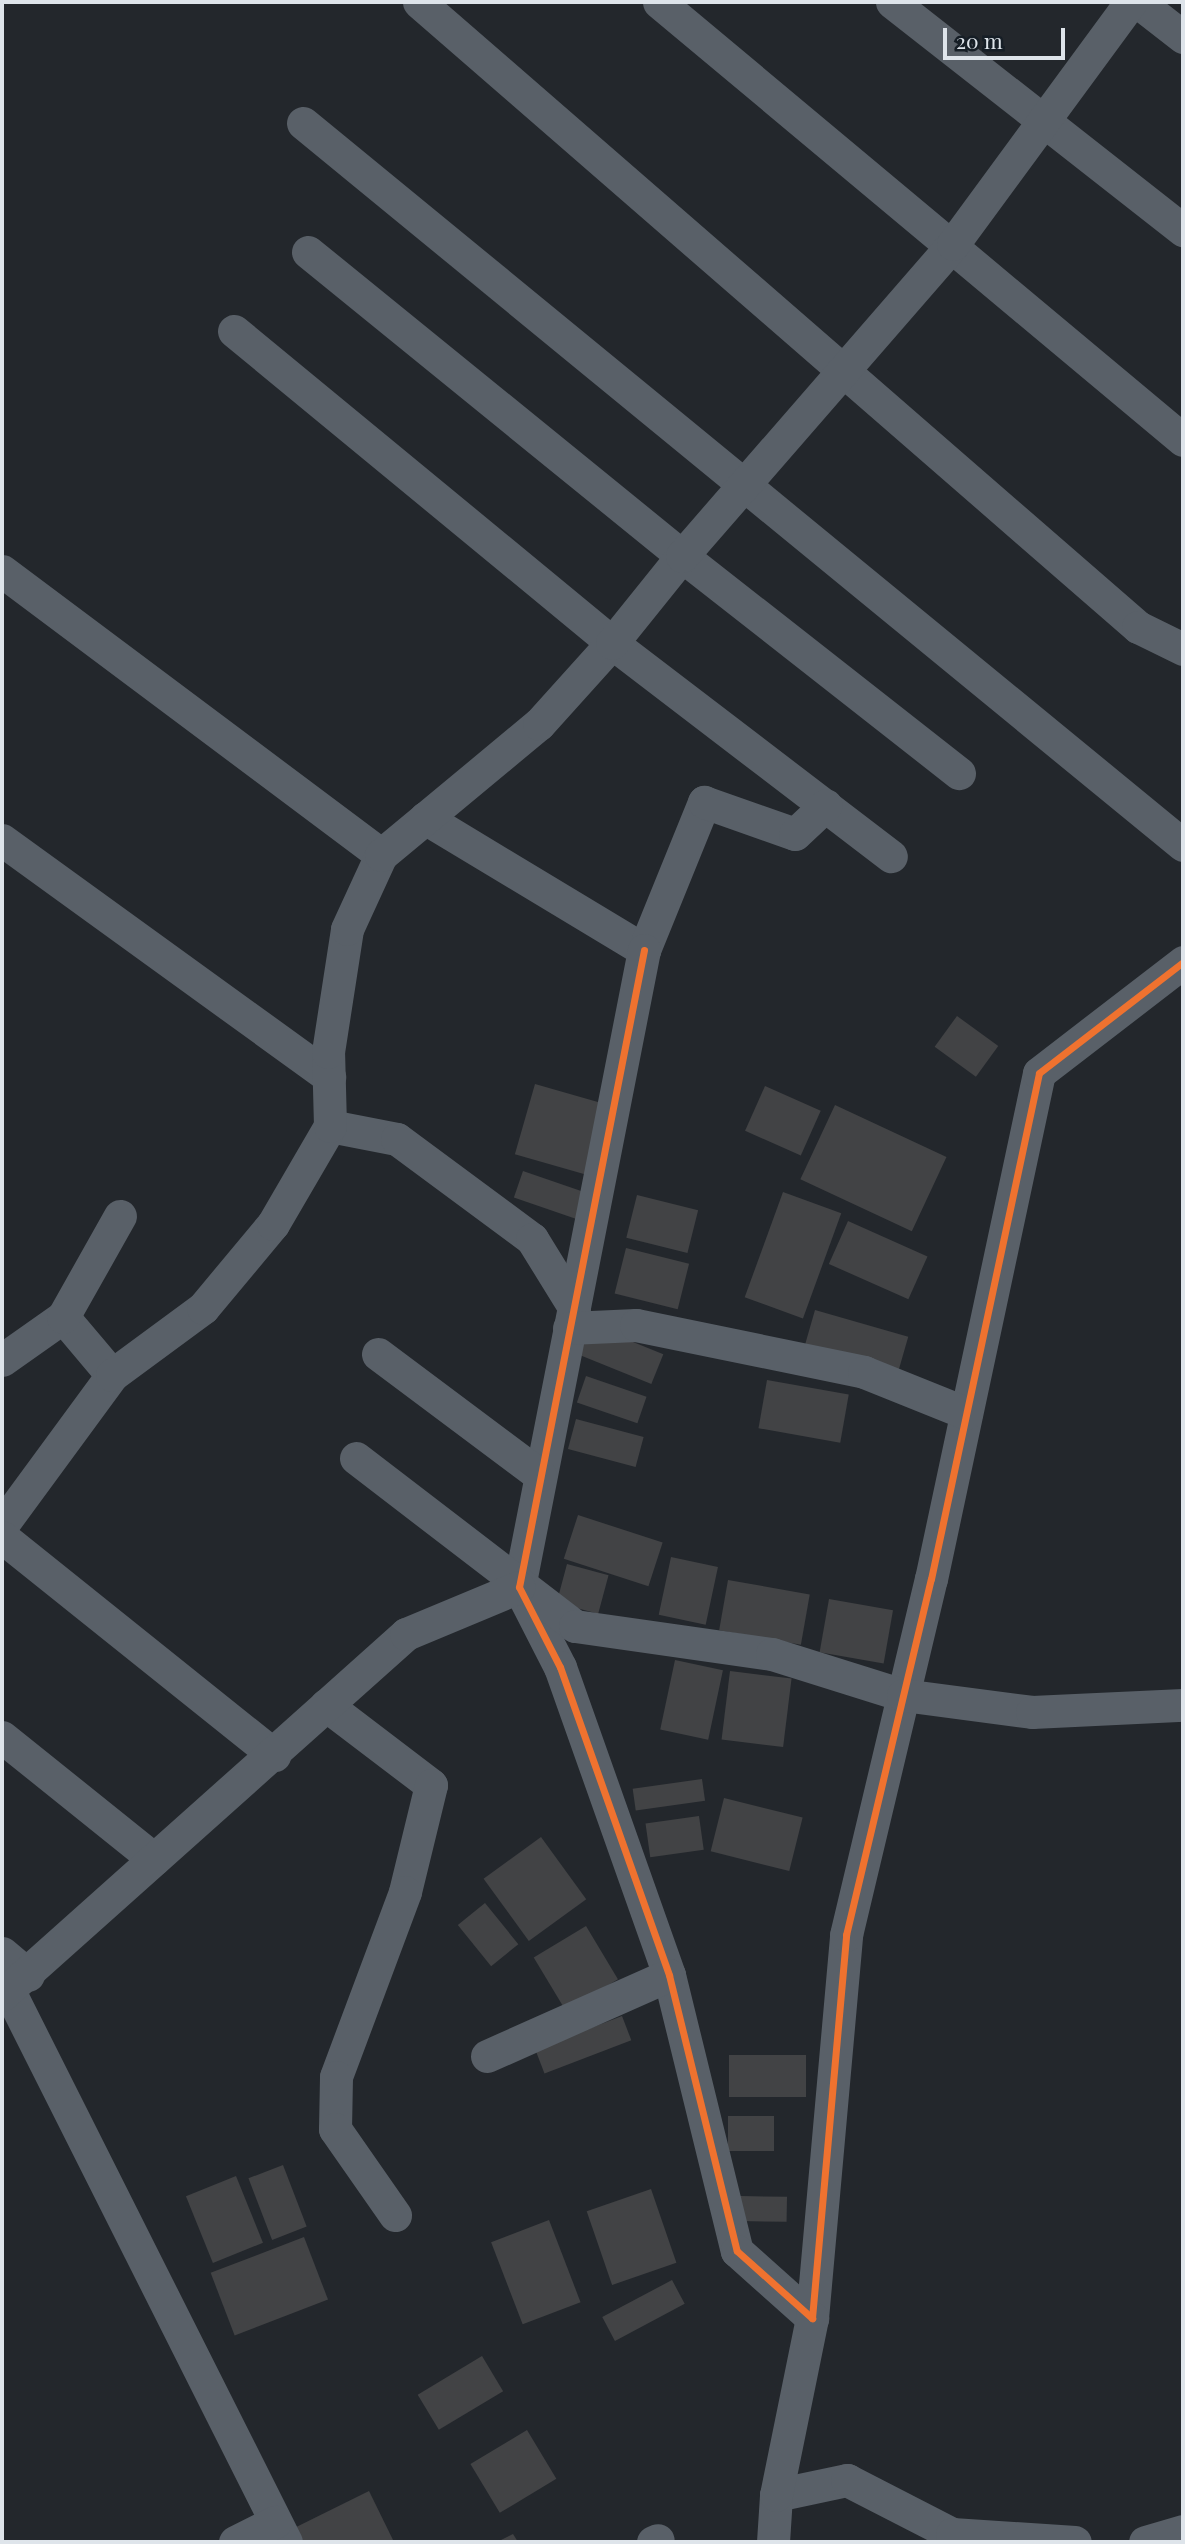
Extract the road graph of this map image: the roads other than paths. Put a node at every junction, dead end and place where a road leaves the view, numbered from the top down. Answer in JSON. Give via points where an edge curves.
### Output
{"nodes":[{"id":1,"x":419,"y":2,"type":"edge"},
{"id":2,"x":659,"y":2,"type":"edge"},
{"id":3,"x":892,"y":2,"type":"edge"},
{"id":4,"x":1131,"y":2,"type":"edge"},
{"id":5,"x":1139,"y":2,"type":"edge"},
{"id":6,"x":1183,"y":37,"type":"edge"},
{"id":7,"x":1042,"y":119,"type":"junction"},
{"id":8,"x":303,"y":123,"type":"dead end"},
{"id":9,"x":1183,"y":230,"type":"edge"},
{"id":10,"x":953,"y":244,"type":"junction"},
{"id":11,"x":307,"y":252,"type":"dead end"},
{"id":12,"x":234,"y":331,"type":"dead end"},
{"id":13,"x":846,"y":371,"type":"junction"},
{"id":14,"x":1183,"y":440,"type":"edge"},
{"id":15,"x":746,"y":482,"type":"junction"},
{"id":16,"x":682,"y":556,"type":"junction"},
{"id":17,"x":2,"y":570,"type":"edge"},
{"id":18,"x":612,"y":643,"type":"junction"},
{"id":19,"x":1183,"y":649,"type":"edge"},
{"id":20,"x":959,"y":773,"type":"dead end"},
{"id":21,"x":826,"y":805,"type":"junction"},
{"id":22,"x":425,"y":818,"type":"junction"},
{"id":23,"x":2,"y":840,"type":"edge"},
{"id":24,"x":1183,"y":845,"type":"edge"},
{"id":25,"x":382,"y":855,"type":"junction"},
{"id":26,"x":891,"y":856,"type":"dead end"},
{"id":27,"x":644,"y":950,"type":"junction"},
{"id":28,"x":1183,"y":962,"type":"edge"},
{"id":29,"x":329,"y":1077,"type":"junction"},
{"id":30,"x":330,"y":1126,"type":"junction"},
{"id":31,"x":120,"y":1216,"type":"dead end"},
{"id":32,"x":63,"y":1317,"type":"junction"},
{"id":33,"x":572,"y":1317,"type":"junction"},
{"id":34,"x":378,"y":1354,"type":"dead end"},
{"id":35,"x":2,"y":1360,"type":"edge"},
{"id":36,"x":112,"y":1375,"type":"junction"},
{"id":37,"x":966,"y":1413,"type":"junction"},
{"id":38,"x":356,"y":1458,"type":"dead end"},
{"id":39,"x":540,"y":1475,"type":"junction"},
{"id":40,"x":2,"y":1525,"type":"edge"},
{"id":41,"x":2,"y":1536,"type":"edge"},
{"id":42,"x":519,"y":1587,"type":"junction"},
{"id":43,"x":903,"y":1695,"type":"junction"},
{"id":44,"x":326,"y":1705,"type":"junction"},
{"id":45,"x":1183,"y":1705,"type":"edge"},
{"id":46,"x":2,"y":1737,"type":"edge"},
{"id":47,"x":274,"y":1755,"type":"junction"},
{"id":48,"x":154,"y":1859,"type":"junction"},
{"id":49,"x":2,"y":1954,"type":"edge"},
{"id":50,"x":669,"y":1975,"type":"junction"},
{"id":51,"x":13,"y":1986,"type":"edge"},
{"id":52,"x":487,"y":2056,"type":"dead end"},
{"id":53,"x":396,"y":2215,"type":"dead end"},
{"id":54,"x":812,"y":2318,"type":"junction"},
{"id":55,"x":776,"y":2495,"type":"junction"},
{"id":56,"x":1183,"y":2531,"type":"edge"},
{"id":57,"x":281,"y":2532,"type":"edge"},
{"id":58,"x":235,"y":2542,"type":"edge"},
{"id":59,"x":773,"y":2542,"type":"edge"},
{"id":60,"x":1075,"y":2542,"type":"edge"},
{"id":61,"x":1145,"y":2542,"type":"edge"}],
"edges":[{"from":1,"to":13,"type":"street"},
{"from":2,"to":10,"type":"street"},
{"from":3,"to":7,"type":"street"},
{"from":4,"to":7,"type":"street"},
{"from":5,"to":6,"type":"street"},
{"from":7,"to":9,"type":"street"},
{"from":7,"to":10,"type":"street"},
{"from":8,"to":15,"type":"street"},
{"from":10,"to":13,"type":"street"},
{"from":10,"to":14,"type":"street"},
{"from":11,"to":16,"type":"street"},
{"from":12,"to":18,"type":"street"},
{"from":13,"to":15,"type":"street"},
{"from":13,"to":19,"type":"street","via":[[1138,626]]},
{"from":15,"to":16,"type":"street"},
{"from":15,"to":24,"type":"street"},
{"from":16,"to":18,"type":"street"},
{"from":16,"to":20,"type":"street"},
{"from":17,"to":25,"type":"street"},
{"from":18,"to":21,"type":"street"},
{"from":18,"to":22,"type":"street","via":[[539,724]]},
{"from":21,"to":26,"type":"street"},
{"from":21,"to":27,"type":"street","via":[[795,834],[704,802]]},
{"from":22,"to":25,"type":"street"},
{"from":22,"to":27,"type":"street"},
{"from":23,"to":29,"type":"street"},
{"from":25,"to":29,"type":"street","via":[[347,929],[328,1052]]},
{"from":27,"to":33,"type":"street"},
{"from":28,"to":37,"type":"street","via":[[1039,1073]]},
{"from":29,"to":30,"type":"street"},
{"from":30,"to":33,"type":"street","via":[[397,1139],[531,1239]]},
{"from":30,"to":36,"type":"street","via":[[273,1224],[203,1308]]},
{"from":31,"to":32,"type":"street"},
{"from":32,"to":35,"type":"street"},
{"from":32,"to":36,"type":"street"},
{"from":33,"to":37,"type":"street","via":[[636,1325],[864,1372]]},
{"from":33,"to":39,"type":"street"},
{"from":34,"to":39,"type":"street"},
{"from":36,"to":40,"type":"street"},
{"from":37,"to":43,"type":"street"},
{"from":38,"to":42,"type":"street"},
{"from":39,"to":42,"type":"street"},
{"from":41,"to":47,"type":"street"},
{"from":42,"to":43,"type":"street","via":[[576,1626],[772,1654]]},
{"from":42,"to":44,"type":"street","via":[[406,1634]]},
{"from":42,"to":50,"type":"street","via":[[559,1667]]},
{"from":43,"to":45,"type":"street","via":[[1032,1712]]},
{"from":43,"to":54,"type":"street","via":[[846,1935]]},
{"from":44,"to":47,"type":"street"},
{"from":44,"to":53,"type":"street","via":[[431,1785],[405,1892],[336,2077],[335,2129]]},
{"from":46,"to":48,"type":"street"},
{"from":47,"to":48,"type":"street"},
{"from":48,"to":51,"type":"street"},
{"from":49,"to":51,"type":"street"},
{"from":50,"to":52,"type":"street"},
{"from":50,"to":54,"type":"street","via":[[737,2251]]},
{"from":51,"to":57,"type":"street"},
{"from":54,"to":55,"type":"street"},
{"from":55,"to":59,"type":"street"},
{"from":55,"to":60,"type":"street","via":[[847,2480],[952,2534]]},
{"from":56,"to":61,"type":"street"},
{"from":57,"to":58,"type":"street"}]}
